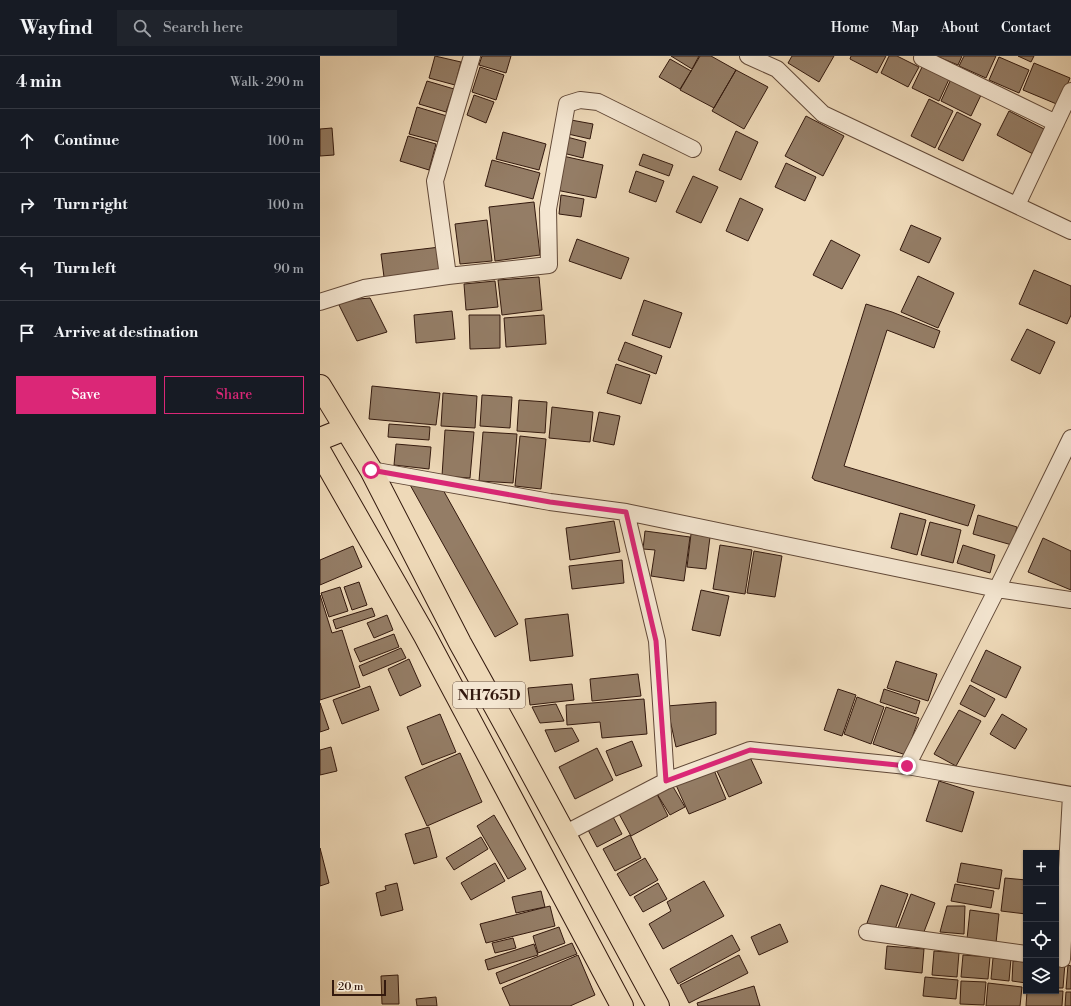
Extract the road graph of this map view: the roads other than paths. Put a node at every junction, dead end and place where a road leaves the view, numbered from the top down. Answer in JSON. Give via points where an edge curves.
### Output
{"nodes":[{"id":1,"x":472,"y":56,"type":"edge"},
{"id":2,"x":748,"y":56,"type":"edge"},
{"id":3,"x":922,"y":58,"type":"dead end"},
{"id":4,"x":1071,"y":91,"type":"edge"},
{"id":5,"x":1056,"y":123,"type":"junction"},
{"id":6,"x":693,"y":149,"type":"dead end"},
{"id":7,"x":1017,"y":205,"type":"junction"},
{"id":8,"x":1071,"y":231,"type":"edge"},
{"id":9,"x":448,"y":276,"type":"junction"},
{"id":10,"x":320,"y":302,"type":"edge"},
{"id":11,"x":320,"y":386,"type":"edge"},
{"id":12,"x":345,"y":429,"type":"junction"},
{"id":13,"x":1071,"y":438,"type":"edge"},
{"id":14,"x":320,"y":439,"type":"edge"},
{"id":15,"x":320,"y":452,"type":"edge"},
{"id":16,"x":371,"y":470,"type":"junction"},
{"id":17,"x":626,"y":512,"type":"junction"},
{"id":18,"x":997,"y":589,"type":"junction"},
{"id":19,"x":1071,"y":600,"type":"edge"},
{"id":20,"x":907,"y":766,"type":"junction"},
{"id":21,"x":666,"y":781,"type":"junction"},
{"id":22,"x":1071,"y":795,"type":"edge"},
{"id":23,"x":564,"y":834,"type":"junction"},
{"id":24,"x":867,"y":932,"type":"dead end"},
{"id":25,"x":1023,"y":954,"type":"edge"},
{"id":26,"x":1063,"y":959,"type":"edge"},
{"id":27,"x":622,"y":1006,"type":"edge"},
{"id":28,"x":658,"y":1006,"type":"edge"}],
"edges":[{"from":1,"to":9,"type":"street","via":[[435,181]]},
{"from":2,"to":7,"type":"street","via":[[777,68],[823,114]]},
{"from":3,"to":5,"type":"street"},
{"from":4,"to":5,"type":"street"},
{"from":5,"to":7,"type":"street"},
{"from":6,"to":9,"type":"street","via":[[598,102],[580,100],[567,104],[548,209],[549,265]]},
{"from":7,"to":8,"type":"street"},
{"from":9,"to":10,"type":"street","via":[[364,288]]},
{"from":11,"to":12,"type":"main road","number":"NH765D"},
{"from":12,"to":14,"type":"main road"},
{"from":12,"to":16,"type":"main road","number":"NH765D"},
{"from":13,"to":18,"type":"street"},
{"from":15,"to":27,"type":"main road","number":"NH765D","via":[[432,649]]},
{"from":16,"to":17,"type":"street","via":[[550,502]]},
{"from":16,"to":23,"type":"main road","number":"NH765D","via":[[460,643]]},
{"from":17,"to":18,"type":"street"},
{"from":17,"to":21,"type":"street","via":[[656,641]]},
{"from":18,"to":19,"type":"street"},
{"from":18,"to":20,"type":"street"},
{"from":20,"to":21,"type":"street","via":[[750,750]]},
{"from":20,"to":22,"type":"street"},
{"from":21,"to":23,"type":"street"},
{"from":22,"to":26,"type":"street"},
{"from":23,"to":28,"type":"main road","number":"NH765D"},
{"from":24,"to":25,"type":"street"}]}
